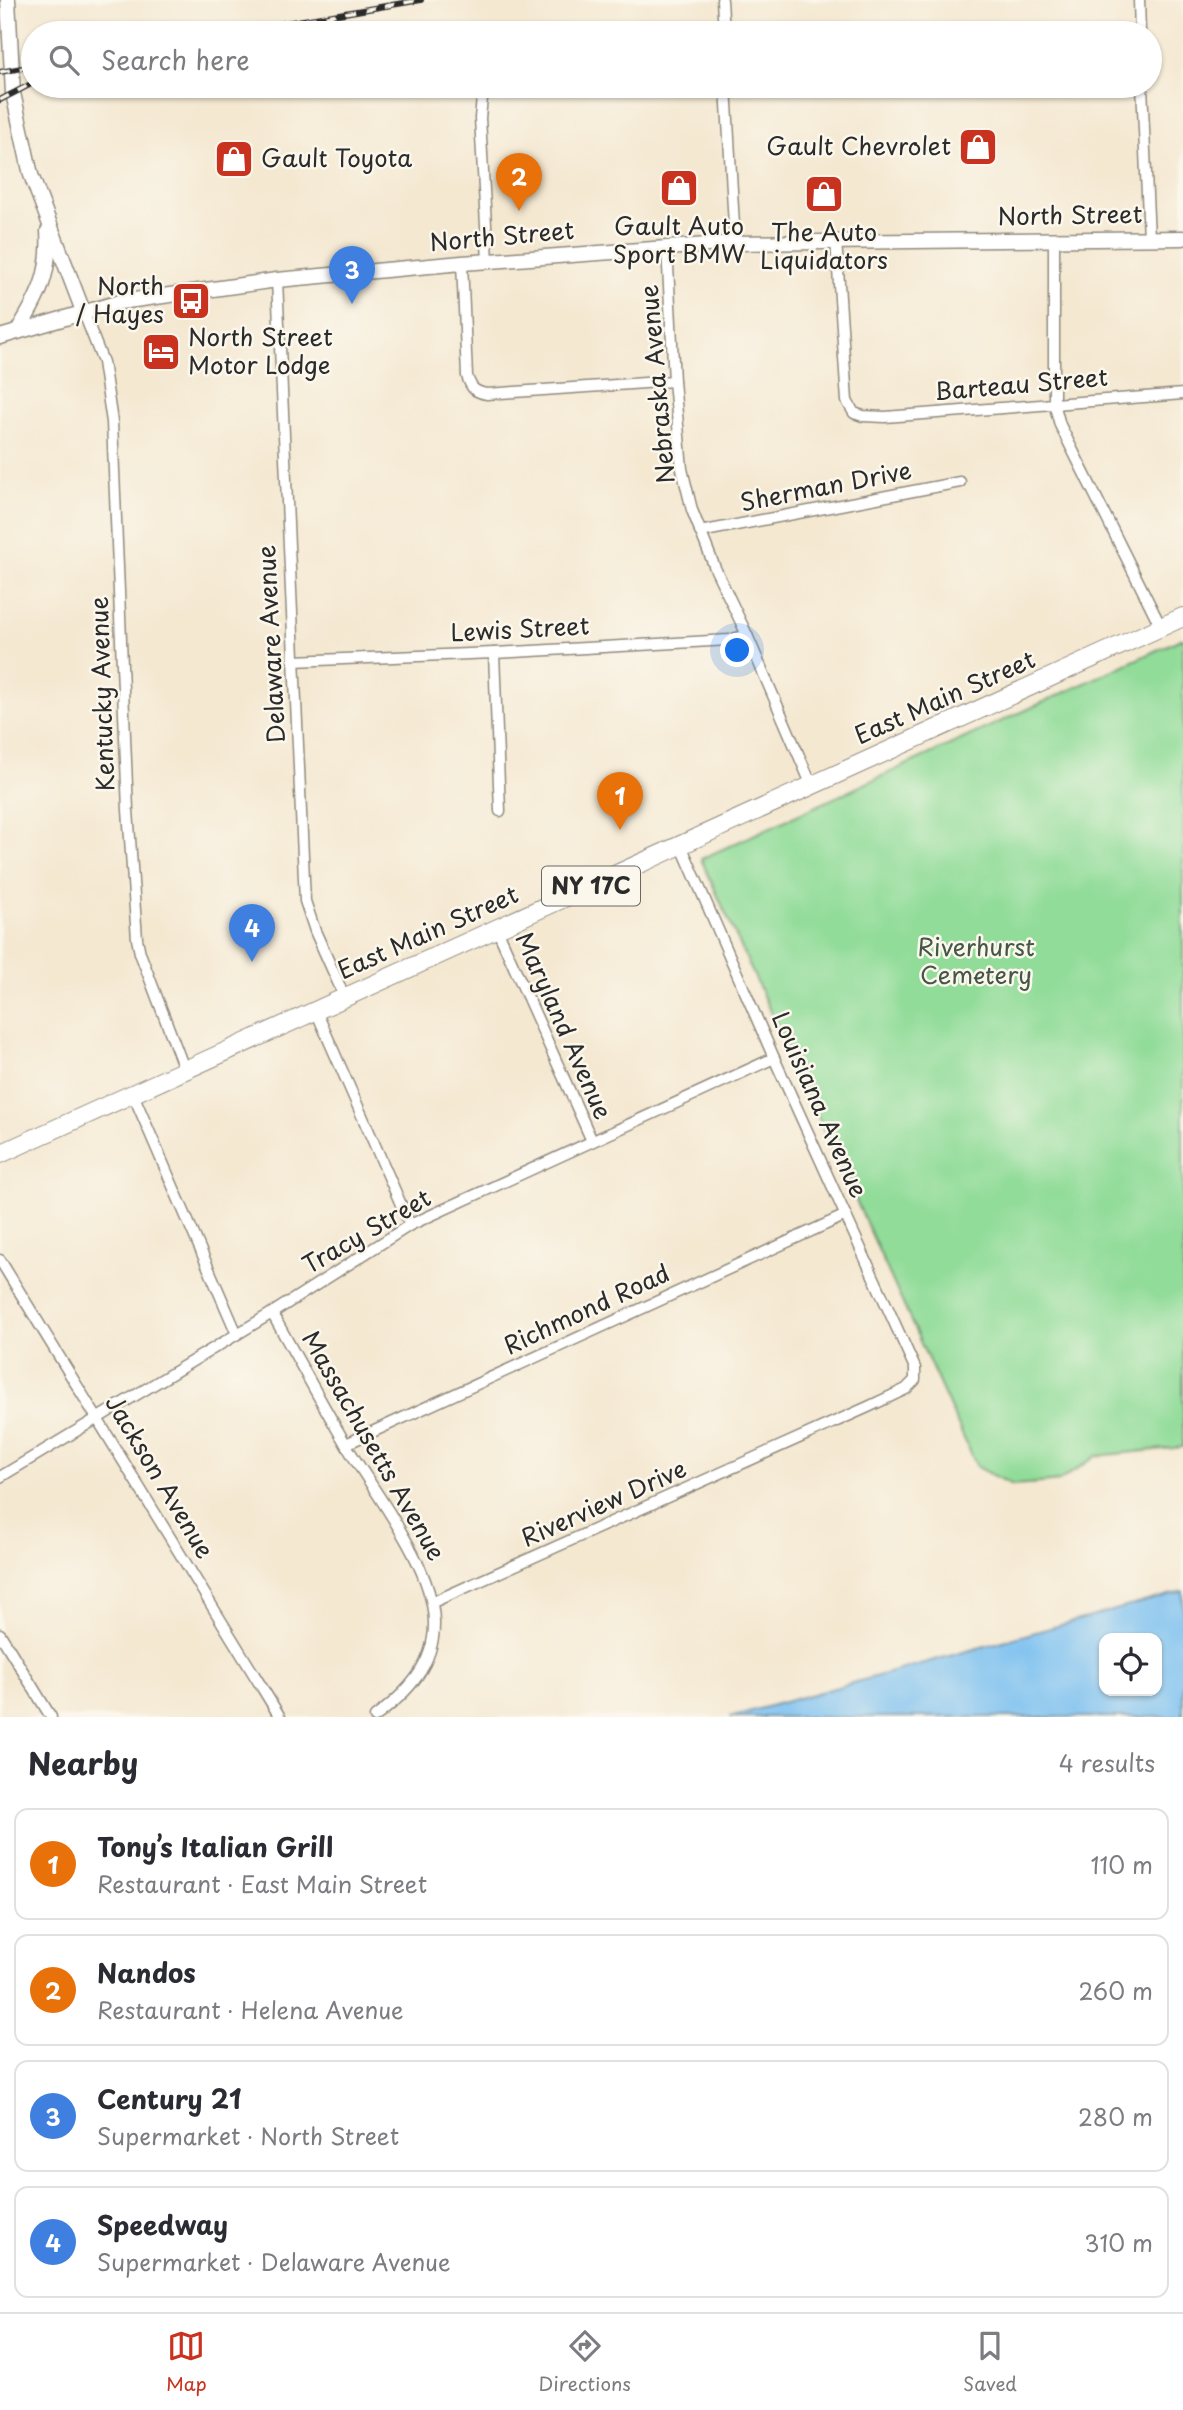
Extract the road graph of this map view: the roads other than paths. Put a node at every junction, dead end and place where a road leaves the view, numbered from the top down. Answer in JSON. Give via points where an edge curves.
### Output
{"nodes":[{"id":1,"x":8,"y":0,"type":"edge"},
{"id":2,"x":722,"y":0,"type":"edge"},
{"id":3,"x":1139,"y":0,"type":"edge"},
{"id":4,"x":723,"y":21,"type":"edge"},
{"id":5,"x":1140,"y":21,"type":"edge"},
{"id":6,"x":482,"y":98,"type":"edge"},
{"id":7,"x":727,"y":98,"type":"edge"},
{"id":8,"x":1143,"y":98,"type":"edge"},
{"id":9,"x":47,"y":219,"type":"junction"},
{"id":10,"x":1149,"y":238,"type":"junction"},
{"id":11,"x":1183,"y":238,"type":"edge"},
{"id":12,"x":1054,"y":239,"type":"junction"},
{"id":13,"x":836,"y":240,"type":"junction"},
{"id":14,"x":735,"y":243,"type":"junction"},
{"id":15,"x":667,"y":247,"type":"junction"},
{"id":16,"x":488,"y":261,"type":"junction"},
{"id":17,"x":462,"y":263,"type":"junction"},
{"id":18,"x":277,"y":280,"type":"junction"},
{"id":19,"x":83,"y":311,"type":"junction"},
{"id":20,"x":17,"y":331,"type":"junction"},
{"id":21,"x":0,"y":337,"type":"edge"},
{"id":22,"x":674,"y":381,"type":"junction"},
{"id":23,"x":1183,"y":394,"type":"edge"},
{"id":24,"x":1054,"y":403,"type":"junction"},
{"id":25,"x":960,"y":482,"type":"dead end"},
{"id":26,"x":700,"y":532,"type":"junction"},
{"id":27,"x":1183,"y":617,"type":"edge"},
{"id":28,"x":1161,"y":627,"type":"junction"},
{"id":29,"x":747,"y":635,"type":"junction"},
{"id":30,"x":494,"y":653,"type":"junction"},
{"id":31,"x":293,"y":661,"type":"junction"},
{"id":32,"x":812,"y":786,"type":"junction"},
{"id":33,"x":500,"y":811,"type":"dead end"},
{"id":34,"x":681,"y":845,"type":"junction"},
{"id":35,"x":497,"y":929,"type":"junction"},
{"id":36,"x":345,"y":998,"type":"junction"},
{"id":37,"x":316,"y":1011,"type":"junction"},
{"id":38,"x":774,"y":1058,"type":"junction"},
{"id":39,"x":185,"y":1070,"type":"junction"},
{"id":40,"x":133,"y":1094,"type":"junction"},
{"id":41,"x":592,"y":1141,"type":"junction"},
{"id":42,"x":0,"y":1154,"type":"edge"},
{"id":43,"x":846,"y":1215,"type":"junction"},
{"id":44,"x":410,"y":1225,"type":"junction"},
{"id":45,"x":0,"y":1260,"type":"edge"},
{"id":46,"x":272,"y":1313,"type":"junction"},
{"id":47,"x":237,"y":1334,"type":"junction"},
{"id":48,"x":914,"y":1382,"type":"joint"},
{"id":49,"x":98,"y":1418,"type":"junction"},
{"id":50,"x":346,"y":1444,"type":"junction"},
{"id":51,"x":0,"y":1477,"type":"edge"},
{"id":52,"x":433,"y":1602,"type":"junction"},
{"id":53,"x":0,"y":1634,"type":"edge"},
{"id":54,"x":51,"y":1717,"type":"edge"},
{"id":55,"x":280,"y":1717,"type":"edge"},
{"id":56,"x":375,"y":1717,"type":"edge"}],
"edges":[{"from":1,"to":9,"type":"street","via":[[17,118],[30,175]]},
{"from":2,"to":4,"type":"street"},
{"from":3,"to":5,"type":"street"},
{"from":6,"to":16,"type":"street"},
{"from":7,"to":14,"type":"street"},
{"from":8,"to":10,"type":"street"},
{"from":9,"to":19,"type":"street"},
{"from":9,"to":20,"type":"street","via":[[48,266],[40,296]]},
{"from":10,"to":11,"type":"street","name":"North Street"},
{"from":10,"to":12,"type":"street","name":"North Street"},
{"from":12,"to":13,"type":"street","name":"North Street"},
{"from":12,"to":24,"type":"street"},
{"from":13,"to":14,"type":"street","name":"North Street"},
{"from":13,"to":24,"type":"street","name":"Barteau Street","via":[[847,401],[854,413],[886,417]]},
{"from":14,"to":15,"type":"street","name":"North Street"},
{"from":15,"to":16,"type":"street","name":"North Street"},
{"from":15,"to":22,"type":"street","name":"Nebraska Avenue"},
{"from":16,"to":17,"type":"street","name":"North Street"},
{"from":17,"to":18,"type":"street","name":"North Street"},
{"from":17,"to":22,"type":"street","via":[[467,376],[477,392]]},
{"from":18,"to":19,"type":"street","name":"North Street"},
{"from":18,"to":31,"type":"street","name":"Delaware Avenue"},
{"from":19,"to":20,"type":"street","name":"North Street"},
{"from":19,"to":39,"type":"street","name":"Kentucky Avenue","via":[[103,362],[112,422],[137,939]]},
{"from":20,"to":21,"type":"street","name":"North Street"},
{"from":22,"to":26,"type":"street","name":"Nebraska Avenue","via":[[682,469]]},
{"from":23,"to":24,"type":"street","name":"Barteau Street"},
{"from":24,"to":28,"type":"street","via":[[1066,437]]},
{"from":25,"to":26,"type":"street","name":"Sherman Drive"},
{"from":26,"to":29,"type":"street","name":"Nebraska Avenue"},
{"from":27,"to":28,"type":"main road","name":"East Main Street","number":"NY 17C"},
{"from":28,"to":32,"type":"main road","name":"East Main Street","number":"NY 17C"},
{"from":29,"to":30,"type":"street","name":"Lewis Street","via":[[729,640]]},
{"from":29,"to":32,"type":"street","name":"Nebraska Avenue"},
{"from":30,"to":31,"type":"street","name":"Lewis Street"},
{"from":30,"to":33,"type":"street"},
{"from":31,"to":36,"type":"street","name":"Delaware Avenue","via":[[305,901]]},
{"from":32,"to":34,"type":"main road","name":"East Main Street","number":"NY 17C"},
{"from":34,"to":35,"type":"main road","name":"East Main Street","number":"NY 17C"},
{"from":34,"to":38,"type":"street","name":"Louisiana Avenue"},
{"from":35,"to":36,"type":"main road","name":"East Main Street","number":"NY 17C"},
{"from":35,"to":41,"type":"street","name":"Maryland Avenue"},
{"from":36,"to":37,"type":"main road","name":"East Main Street","number":"NY 17C"},
{"from":37,"to":39,"type":"main road","name":"East Main Street","number":"NY 17C"},
{"from":37,"to":44,"type":"street"},
{"from":38,"to":41,"type":"street","name":"Tracy Street"},
{"from":38,"to":43,"type":"street","name":"Louisiana Avenue"},
{"from":39,"to":40,"type":"main road","name":"East Main Street","number":"NY 17C"},
{"from":40,"to":42,"type":"main road","name":"East Main Street","number":"NY 17C"},
{"from":40,"to":47,"type":"street"},
{"from":41,"to":44,"type":"street","name":"Tracy Street"},
{"from":43,"to":48,"type":"street","name":"Louisiana Avenue","via":[[915,1368]]},
{"from":43,"to":50,"type":"street","name":"Richmond Road"},
{"from":44,"to":46,"type":"street","name":"Tracy Street"},
{"from":45,"to":49,"type":"street","name":"Jackson Avenue"},
{"from":46,"to":47,"type":"street","name":"Tracy Street"},
{"from":46,"to":50,"type":"street","name":"Massachusetts Avenue"},
{"from":47,"to":49,"type":"street","name":"Tracy Street"},
{"from":48,"to":52,"type":"street","name":"Riverview Drive","via":[[868,1407]]},
{"from":49,"to":51,"type":"street","name":"Tracy Street"},
{"from":49,"to":55,"type":"street","name":"Jackson Avenue"},
{"from":50,"to":52,"type":"street","name":"Massachusetts Avenue","via":[[413,1553]]},
{"from":52,"to":56,"type":"street","via":[[435,1624],[429,1654],[413,1685]]},
{"from":53,"to":54,"type":"street"}]}
